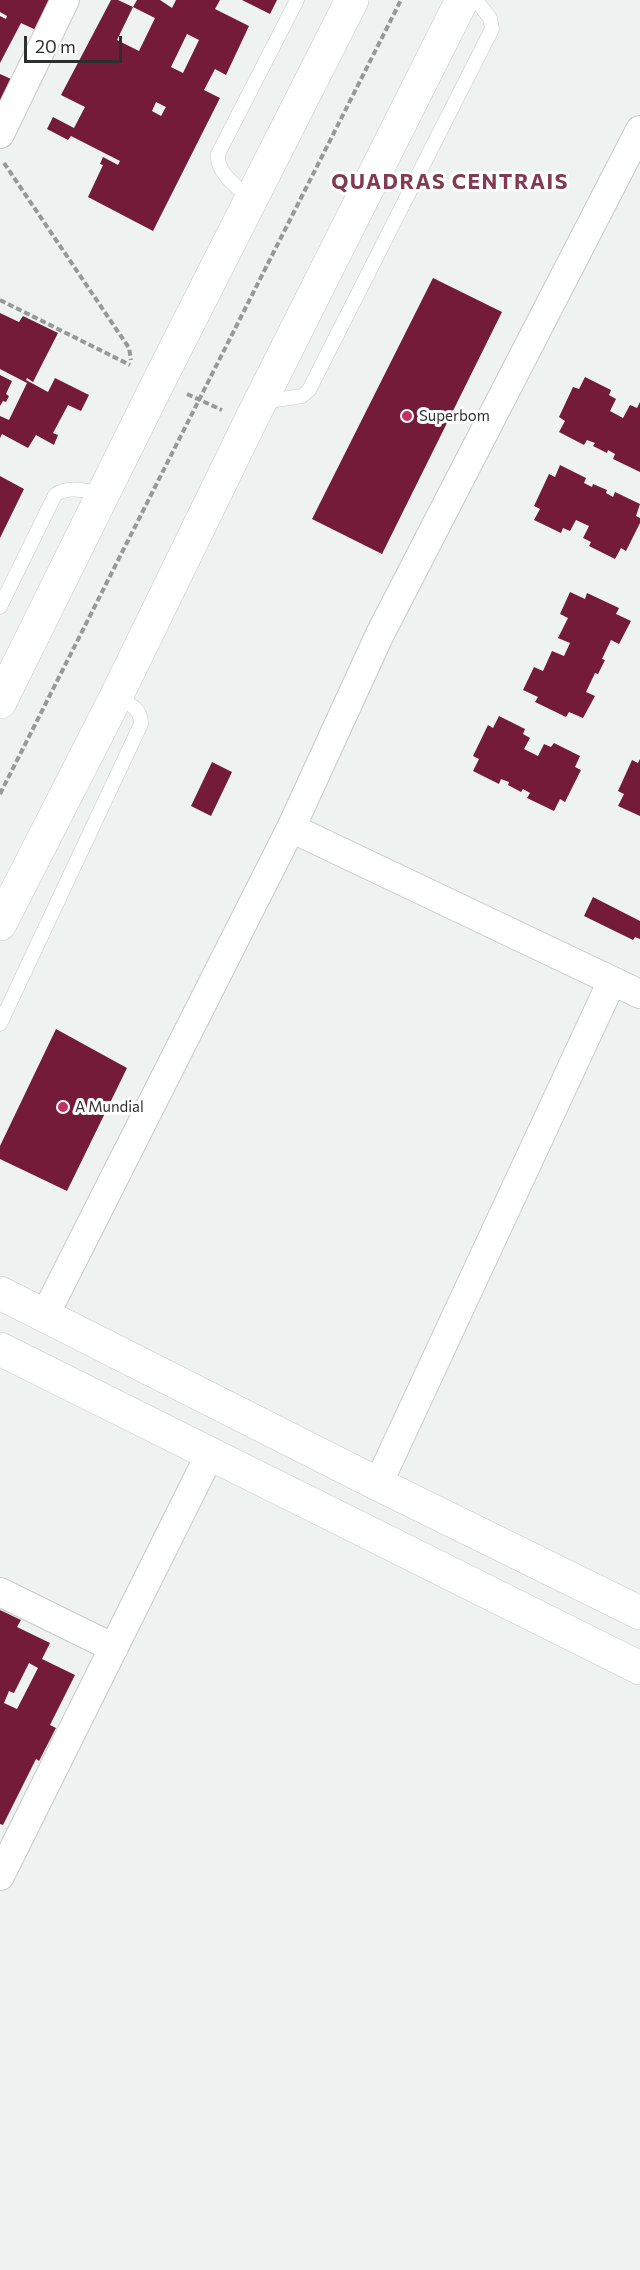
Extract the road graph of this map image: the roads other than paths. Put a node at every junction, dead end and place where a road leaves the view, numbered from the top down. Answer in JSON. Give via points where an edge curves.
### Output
{"nodes":[{"id":1,"x":65,"y":0,"type":"edge"},
{"id":2,"x":297,"y":0,"type":"edge"},
{"id":3,"x":352,"y":0,"type":"edge"},
{"id":4,"x":462,"y":0,"type":"edge"},
{"id":5,"x":476,"y":0,"type":"edge"},
{"id":6,"x":640,"y":130,"type":"edge"},
{"id":7,"x":0,"y":134,"type":"edge"},
{"id":8,"x":251,"y":200,"type":"junction"},
{"id":9,"x":255,"y":412,"type":"junction"},
{"id":10,"x":103,"y":494,"type":"junction"},
{"id":11,"x":0,"y":607,"type":"edge"},
{"id":12,"x":116,"y":697,"type":"junction"},
{"id":13,"x":0,"y":702,"type":"edge"},
{"id":14,"x":291,"y":828,"type":"junction"},
{"id":15,"x":0,"y":924,"type":"edge"},
{"id":16,"x":612,"y":981,"type":"junction"},
{"id":17,"x":640,"y":994,"type":"edge"},
{"id":18,"x":0,"y":1024,"type":"edge"},
{"id":19,"x":0,"y":1293,"type":"edge"},
{"id":20,"x":45,"y":1315,"type":"junction"},
{"id":21,"x":0,"y":1349,"type":"edge"},
{"id":22,"x":210,"y":1454,"type":"junction"},
{"id":23,"x":378,"y":1484,"type":"junction"},
{"id":24,"x":0,"y":1592,"type":"edge"},
{"id":25,"x":640,"y":1613,"type":"edge"},
{"id":26,"x":114,"y":1648,"type":"junction"},
{"id":27,"x":640,"y":1668,"type":"edge"},
{"id":28,"x":0,"y":1876,"type":"edge"}],
"edges":[{"from":1,"to":7,"type":"street"},
{"from":2,"to":8,"type":"lane","via":[[218,154],[217,163],[222,171]]},
{"from":3,"to":8,"type":"main road"},
{"from":4,"to":9,"type":"main road"},
{"from":5,"to":9,"type":"lane","via":[[490,18],[492,29],[309,390]]},
{"from":6,"to":14,"type":"street","via":[[380,634]]},
{"from":8,"to":10,"type":"main road"},
{"from":9,"to":12,"type":"main road"},
{"from":10,"to":11,"type":"lane","via":[[69,489],[55,495]]},
{"from":10,"to":13,"type":"main road"},
{"from":12,"to":15,"type":"main road"},
{"from":12,"to":18,"type":"lane","via":[[136,708],[141,724]]},
{"from":14,"to":16,"type":"street"},
{"from":14,"to":20,"type":"street"},
{"from":16,"to":17,"type":"street"},
{"from":16,"to":23,"type":"street"},
{"from":19,"to":20,"type":"main road"},
{"from":20,"to":23,"type":"main road"},
{"from":21,"to":22,"type":"main road"},
{"from":22,"to":26,"type":"street"},
{"from":22,"to":27,"type":"main road"},
{"from":23,"to":25,"type":"main road"},
{"from":24,"to":26,"type":"street"},
{"from":26,"to":28,"type":"street"}]}
